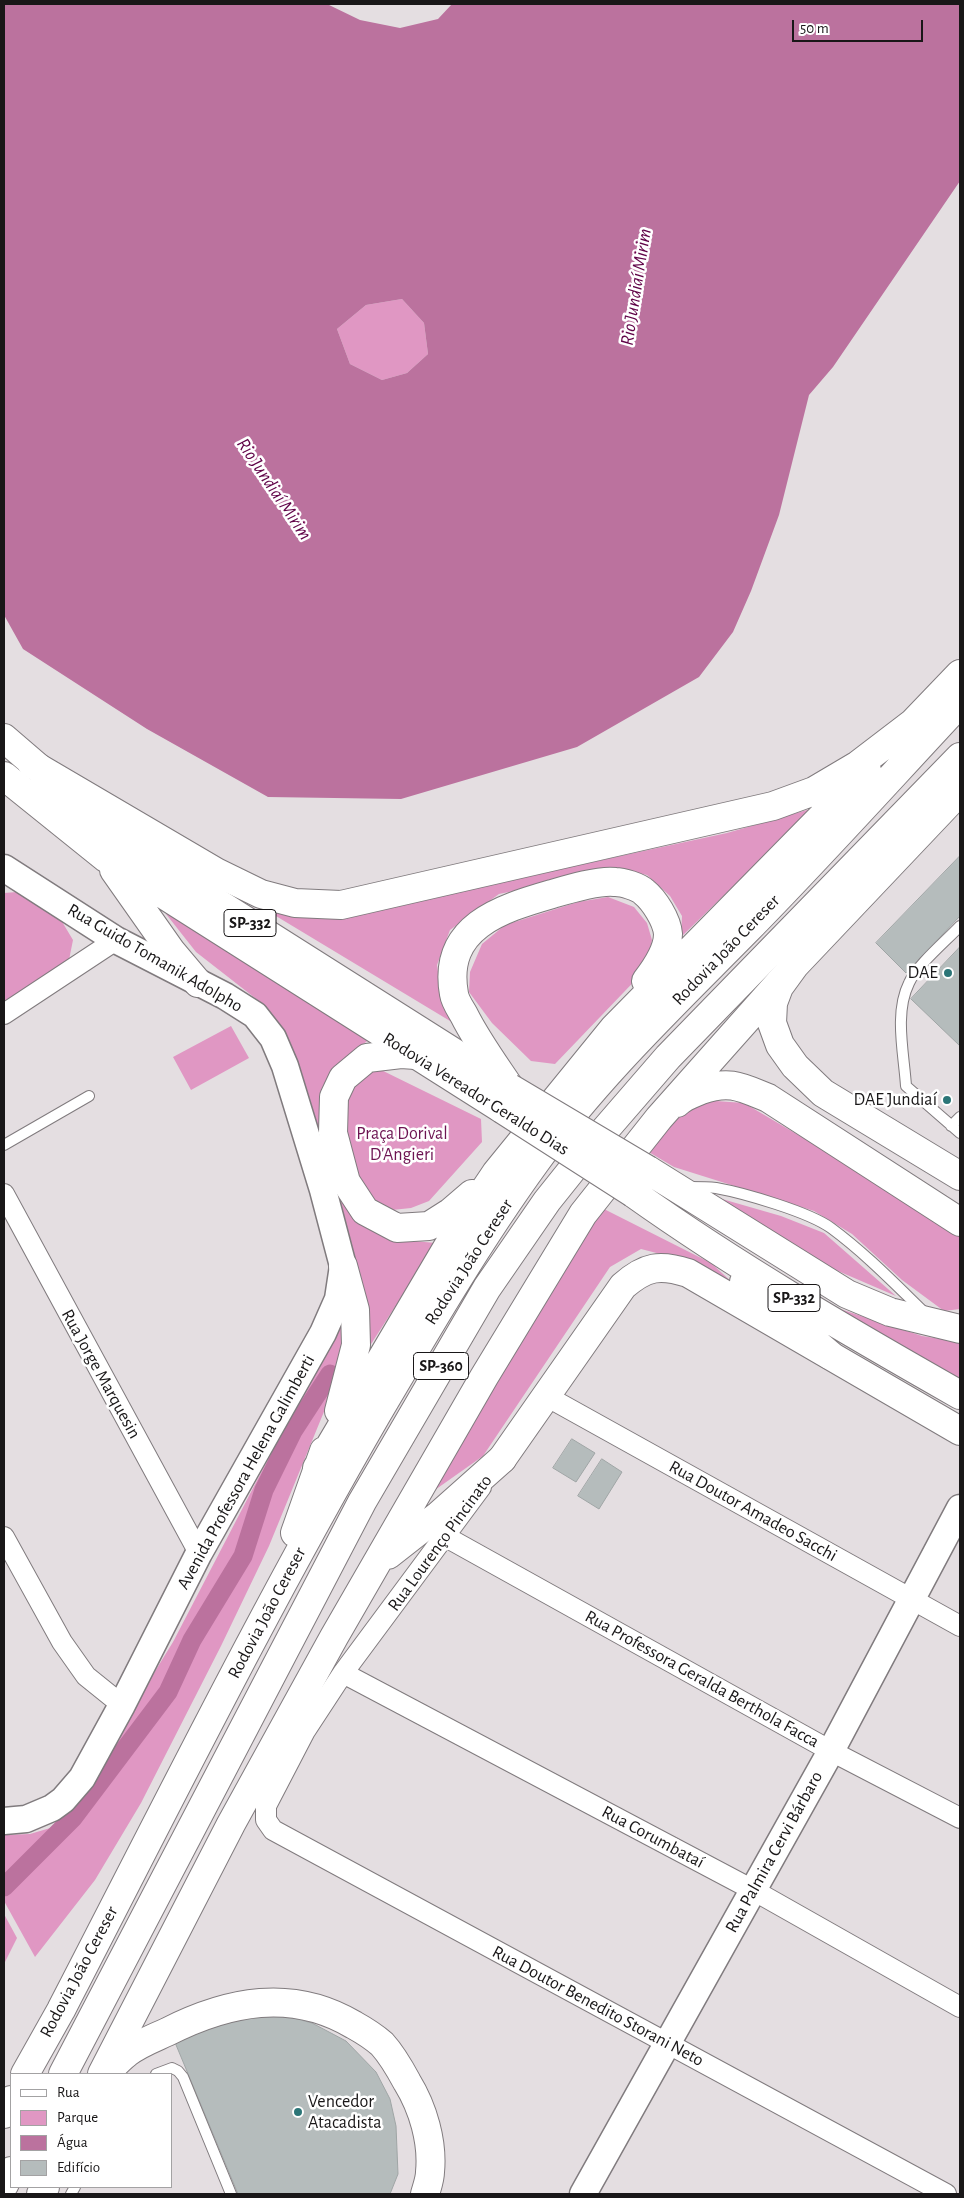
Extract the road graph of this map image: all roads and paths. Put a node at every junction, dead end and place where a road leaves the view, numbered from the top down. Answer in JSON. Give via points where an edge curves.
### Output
{"nodes":[{"id":1,"x":960,"y":674,"type":"edge"},
{"id":2,"x":960,"y":703,"type":"edge"},
{"id":3,"x":913,"y":723,"type":"junction"},
{"id":4,"x":4,"y":738,"type":"edge"},
{"id":5,"x":960,"y":757,"type":"edge"},
{"id":6,"x":32,"y":764,"type":"junction"},
{"id":7,"x":4,"y":776,"type":"edge"},
{"id":8,"x":15,"y":794,"type":"edge"},
{"id":9,"x":954,"y":799,"type":"edge"},
{"id":10,"x":106,"y":858,"type":"junction"},
{"id":11,"x":4,"y":868,"type":"edge"},
{"id":12,"x":960,"y":926,"type":"edge"},
{"id":13,"x":116,"y":940,"type":"junction"},
{"id":14,"x":795,"y":965,"type":"junction"},
{"id":15,"x":198,"y":983,"type":"junction"},
{"id":16,"x":4,"y":1014,"type":"edge"},
{"id":17,"x":614,"y":1028,"type":"junction"},
{"id":18,"x":416,"y":1055,"type":"junction"},
{"id":19,"x":89,"y":1096,"type":"dead end"},
{"id":20,"x":293,"y":1096,"type":"joint"},
{"id":21,"x":506,"y":1099,"type":"junction"},
{"id":22,"x":960,"y":1117,"type":"edge"},
{"id":23,"x":659,"y":1118,"type":"junction"},
{"id":24,"x":951,"y":1126,"type":"junction"},
{"id":25,"x":960,"y":1133,"type":"edge"},
{"id":26,"x":4,"y":1145,"type":"edge"},
{"id":27,"x":496,"y":1173,"type":"junction"},
{"id":28,"x":960,"y":1176,"type":"edge"},
{"id":29,"x":672,"y":1186,"type":"junction"},
{"id":30,"x":4,"y":1194,"type":"edge"},
{"id":31,"x":960,"y":1222,"type":"edge"},
{"id":32,"x":684,"y":1230,"type":"junction"},
{"id":33,"x":343,"y":1266,"type":"junction"},
{"id":34,"x":952,"y":1326,"type":"edge"},
{"id":35,"x":830,"y":1355,"type":"junction"},
{"id":36,"x":960,"y":1395,"type":"edge"},
{"id":37,"x":546,"y":1396,"type":"junction"},
{"id":38,"x":960,"y":1431,"type":"edge"},
{"id":39,"x":502,"y":1458,"type":"junction"},
{"id":40,"x":317,"y":1468,"type":"junction"},
{"id":41,"x":960,"y":1508,"type":"edge"},
{"id":42,"x":4,"y":1537,"type":"edge"},
{"id":43,"x":446,"y":1537,"type":"junction"},
{"id":44,"x":199,"y":1552,"type":"junction"},
{"id":45,"x":377,"y":1563,"type":"junction"},
{"id":46,"x":912,"y":1599,"type":"junction"},
{"id":47,"x":267,"y":1612,"type":"junction"},
{"id":48,"x":960,"y":1626,"type":"edge"},
{"id":49,"x":343,"y":1673,"type":"junction"},
{"id":50,"x":122,"y":1705,"type":"junction"},
{"id":51,"x":830,"y":1751,"type":"junction"},
{"id":52,"x":266,"y":1806,"type":"joint"},
{"id":53,"x":960,"y":1818,"type":"edge"},
{"id":54,"x":4,"y":1821,"type":"edge"},
{"id":55,"x":753,"y":1890,"type":"junction"},
{"id":56,"x":960,"y":2007,"type":"edge"},
{"id":57,"x":667,"y":2042,"type":"junction"},
{"id":58,"x":28,"y":2067,"type":"edge"},
{"id":59,"x":64,"y":2073,"type":"edge"},
{"id":60,"x":105,"y":2073,"type":"edge"},
{"id":61,"x":105,"y":2073,"type":"edge"},
{"id":62,"x":159,"y":2073,"type":"edge"},
{"id":63,"x":10,"y":2102,"type":"edge"},
{"id":64,"x":4,"y":2114,"type":"edge"},
{"id":65,"x":10,"y":2173,"type":"edge"},
{"id":66,"x":4,"y":2185,"type":"edge"},
{"id":67,"x":591,"y":2192,"type":"edge"},
{"id":68,"x":231,"y":2194,"type":"edge"},
{"id":69,"x":425,"y":2194,"type":"edge"},
{"id":70,"x":946,"y":2194,"type":"edge"}],
"edges":[{"from":1,"to":3,"type":"main road"},
{"from":2,"to":47,"type":"main road","name":"Rodovia João Cereser","number":"SP-360","via":[[748,929],[618,1061],[538,1159],[443,1300]]},
{"from":3,"to":6,"type":"main road","via":[[858,765],[814,791],[774,806],[341,905],[295,903],[261,894],[216,872]]},
{"from":3,"to":17,"type":"main road"},
{"from":4,"to":6,"type":"main road","name":"Rodovia Vereador Geraldo Dias","number":"SP-332"},
{"from":5,"to":59,"type":"main road","name":"Rodovia João Cereser","number":"SP-360","via":[[668,1058],[590,1146],[547,1201],[487,1288],[362,1502]]},
{"from":6,"to":21,"type":"main road","name":"Rodovia Vereador Geraldo Dias","number":"SP-332","via":[[118,836]]},
{"from":7,"to":8,"type":"main road","name":"Rodovia Vereador Geraldo Dias","number":"SP-332"},
{"from":8,"to":10,"type":"main road","name":"Rodovia Vereador Geraldo Dias","number":"SP-332"},
{"from":9,"to":14,"type":"main road"},
{"from":10,"to":15,"type":"main road","via":[[171,951]]},
{"from":10,"to":18,"type":"main road","name":"Rodovia Vereador Geraldo Dias","number":"SP-332"},
{"from":11,"to":13,"type":"street","name":"Rua Guido Tomanik Adolpho"},
{"from":12,"to":24,"type":"lane","via":[[909,982],[902,1010],[906,1086]]},
{"from":13,"to":15,"type":"street","name":"Rua Guido Tomanik Adolpho"},
{"from":13,"to":16,"type":"street"},
{"from":14,"to":23,"type":"main road"},
{"from":14,"to":28,"type":"main road","via":[[779,987],[773,1004],[772,1023],[780,1045],[795,1066],[823,1093]]},
{"from":15,"to":20,"type":"street","name":"Rua Guido Tomanik Adolpho","via":[[255,1015],[273,1038]]},
{"from":17,"to":21,"type":"main road","via":[[661,960],[668,934],[664,918],[643,891],[615,882],[578,886],[496,913],[462,940],[453,974],[454,996]]},
{"from":17,"to":27,"type":"main road"},
{"from":18,"to":21,"type":"main road","name":"Rodovia Vereador Geraldo Dias","number":"SP-332"},
{"from":18,"to":27,"type":"main road","via":[[367,1058],[343,1078],[334,1097],[333,1133],[346,1182],[365,1211],[397,1228],[429,1226],[451,1212]]},
{"from":19,"to":26,"type":"lane"},
{"from":20,"to":33,"type":"street","name":"Avenida Professora Helena Galimberti"},
{"from":21,"to":29,"type":"main road","name":"Rodovia Vereador Geraldo Dias","number":"SP-332","bridge":true,"via":[[648,1170]]},
{"from":21,"to":32,"type":"main road","name":"Rodovia Vereador Geraldo Dias","number":"SP-332","bridge":true},
{"from":22,"to":24,"type":"lane"},
{"from":23,"to":31,"type":"main road","via":[[684,1097],[721,1084],[740,1086],[768,1098]]},
{"from":23,"to":45,"type":"main road","via":[[583,1214]]},
{"from":24,"to":25,"type":"lane"},
{"from":27,"to":40,"type":"main road","via":[[456,1231]]},
{"from":29,"to":34,"type":"main road","name":"Rodovia Vereador Geraldo Dias","number":"SP-332","via":[[847,1294],[890,1312]]},
{"from":29,"to":34,"type":"lane","via":[[716,1188],[767,1202],[830,1227]]},
{"from":30,"to":44,"type":"street","name":"Rua Jorge Marquesin"},
{"from":32,"to":35,"type":"main road"},
{"from":32,"to":36,"type":"main road","name":"Rodovia Vereador Geraldo Dias","number":"SP-332"},
{"from":33,"to":40,"type":"main road","via":[[355,1310],[356,1345],[340,1409]]},
{"from":33,"to":44,"type":"street","name":"Avenida Professora Helena Galimberti","via":[[338,1299],[323,1334]]},
{"from":35,"to":37,"type":"main road","name":"Rua Lourenço Pincinato","via":[[688,1273],[658,1267],[645,1270],[623,1286]]},
{"from":35,"to":38,"type":"main road"},
{"from":37,"to":39,"type":"main road","name":"Rua Lourenço Pincinato"},
{"from":37,"to":46,"type":"street","name":"Rua Doutor Amadeo Sacchi"},
{"from":39,"to":43,"type":"street","name":"Rua Lourenço Pincinato"},
{"from":39,"to":45,"type":"main road"},
{"from":40,"to":47,"type":"main road"},
{"from":41,"to":46,"type":"street","name":"Rua Palmira Cervi Bárbaro"},
{"from":42,"to":50,"type":"street","via":[[62,1642],[86,1676]]},
{"from":43,"to":49,"type":"street","name":"Rua Lourenço Pincinato"},
{"from":43,"to":51,"type":"street","name":"Rua Professora Geralda Berthola Facca"},
{"from":44,"to":50,"type":"street","name":"Avenida Professora Helena Galimberti"},
{"from":45,"to":60,"type":"main road","via":[[231,1824]]},
{"from":46,"to":48,"type":"street","name":"Rua Doutor Amadeo Sacchi"},
{"from":46,"to":51,"type":"street","name":"Rua Palmira Cervi Bárbaro"},
{"from":47,"to":58,"type":"main road","name":"Rodovia João Cereser","number":"SP-360","via":[[61,2010]]},
{"from":49,"to":52,"type":"street","name":"Rua Lourenço Pincinato","via":[[304,1731]]},
{"from":49,"to":55,"type":"street","name":"Rua Corumbataí"},
{"from":50,"to":54,"type":"street","name":"Avenida Professora Helena Galimberti","via":[[73,1790],[52,1808],[37,1815]]},
{"from":51,"to":53,"type":"street","name":"Rua Professora Geralda Berthola Facca"},
{"from":51,"to":55,"type":"street","name":"Rua Palmira Cervi Bárbaro"},
{"from":52,"to":57,"type":"street","name":"Rua Doutor Benedito Storani Neto","via":[[266,1820],[272,1830],[283,1837]]},
{"from":55,"to":56,"type":"street","name":"Rua Corumbataí"},
{"from":55,"to":57,"type":"street","name":"Rua Palmira Cervi Bárbaro"},
{"from":57,"to":67,"type":"street","name":"Rua Palmira Cervi Bárbaro"},
{"from":57,"to":70,"type":"street","name":"Rua Doutor Benedito Storani Neto"},
{"from":61,"to":69,"type":"main road","via":[[128,2052],[181,2025],[214,2012],[251,2003],[288,2001],[342,2017],[382,2044],[413,2090],[429,2143],[430,2173]]},
{"from":62,"to":68,"type":"lane","via":[[172,2068],[183,2077]]},
{"from":63,"to":64,"type":"main road"},
{"from":65,"to":66,"type":"main road"}]}
